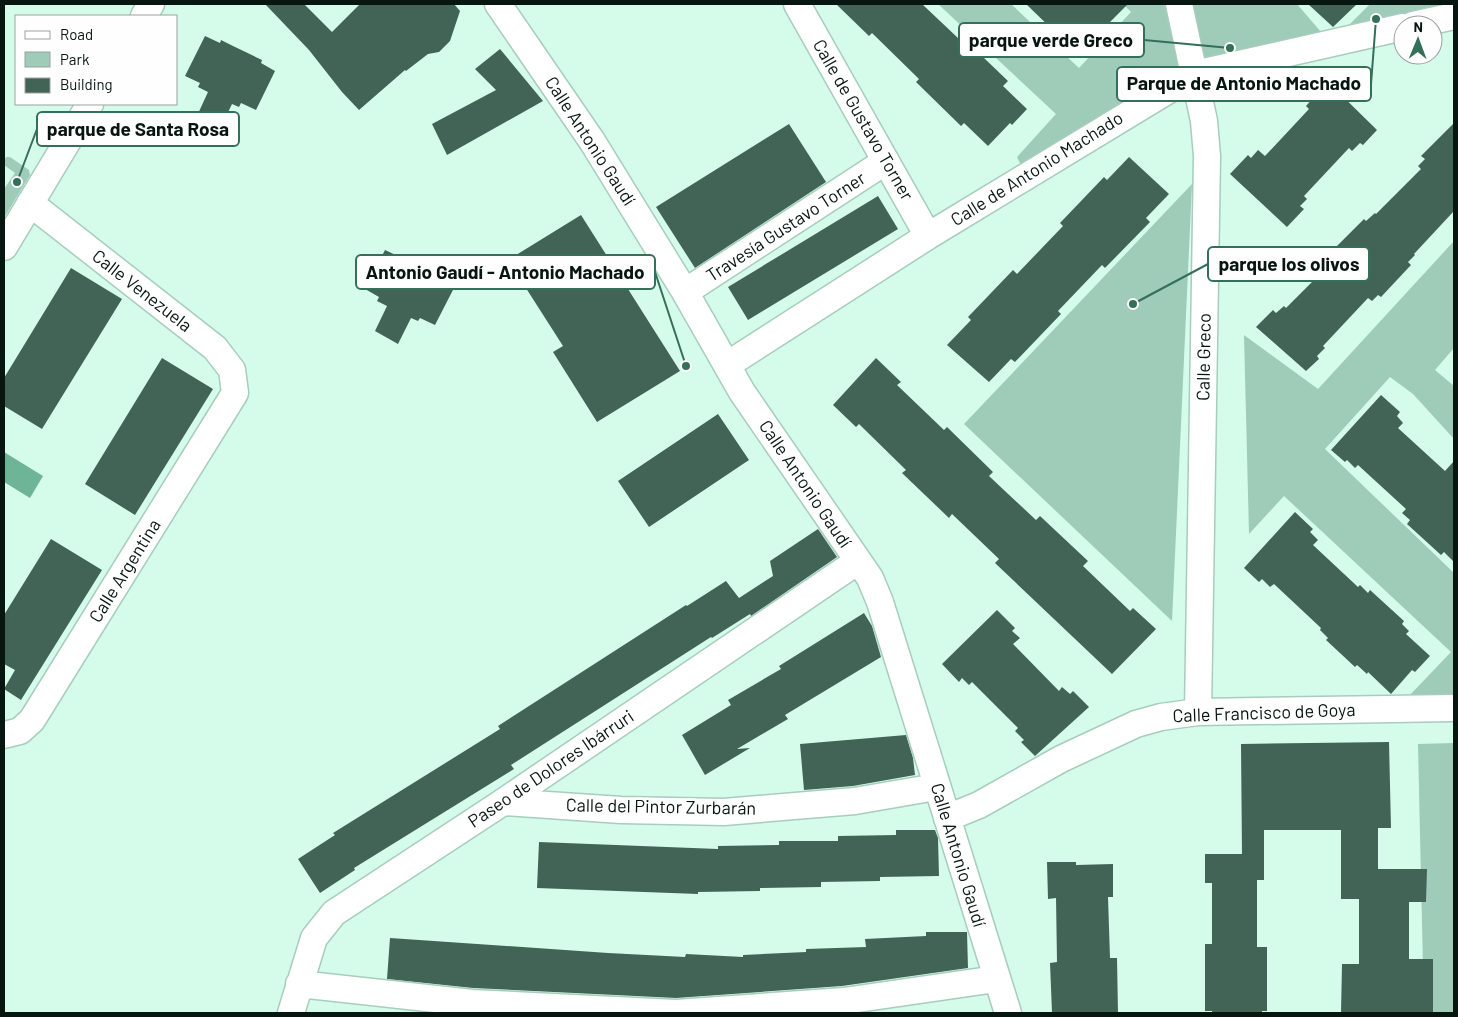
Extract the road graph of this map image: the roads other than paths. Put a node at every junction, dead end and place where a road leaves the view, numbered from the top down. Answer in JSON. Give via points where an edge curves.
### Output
{"nodes":[{"id":1,"x":151,"y":4,"type":"edge"},
{"id":2,"x":796,"y":4,"type":"edge"},
{"id":3,"x":1179,"y":4,"type":"edge"},
{"id":4,"x":507,"y":6,"type":"edge"},
{"id":5,"x":145,"y":15,"type":"edge"},
{"id":6,"x":1393,"y":29,"type":"edge"},
{"id":7,"x":1195,"y":74,"type":"junction"},
{"id":8,"x":89,"y":105,"type":"edge"},
{"id":9,"x":886,"y":161,"type":"junction"},
{"id":10,"x":30,"y":203,"type":"junction"},
{"id":11,"x":928,"y":236,"type":"junction"},
{"id":12,"x":4,"y":247,"type":"edge"},
{"id":13,"x":685,"y":292,"type":"junction"},
{"id":14,"x":727,"y":365,"type":"junction"},
{"id":15,"x":235,"y":392,"type":"joint"},
{"id":16,"x":858,"y":562,"type":"junction"},
{"id":17,"x":1454,"y":708,"type":"edge"},
{"id":18,"x":1198,"y":712,"type":"junction"},
{"id":19,"x":4,"y":735,"type":"edge"},
{"id":20,"x":936,"y":786,"type":"junction"},
{"id":21,"x":503,"y":802,"type":"junction"},
{"id":22,"x":947,"y":818,"type":"junction"},
{"id":23,"x":996,"y":979,"type":"junction"},
{"id":24,"x":299,"y":984,"type":"junction"},
{"id":25,"x":291,"y":1013,"type":"edge"},
{"id":26,"x":1008,"y":1013,"type":"edge"}],
"edges":[{"from":1,"to":5,"type":"street"},
{"from":2,"to":9,"type":"street","name":"Calle de Gustavo Torner"},
{"from":3,"to":7,"type":"street","name":"Calle Greco"},
{"from":4,"to":13,"type":"street","name":"Calle Antonio Gaudí"},
{"from":6,"to":7,"type":"street","name":"Calle de Antonio Machado"},
{"from":7,"to":11,"type":"street","name":"Calle de Antonio Machado"},
{"from":7,"to":18,"type":"street","name":"Calle Greco","via":[[1207,156]]},
{"from":8,"to":10,"type":"street"},
{"from":9,"to":11,"type":"street","name":"Calle de Gustavo Torner"},
{"from":9,"to":13,"type":"street","name":"Travesía Gustavo Torner"},
{"from":10,"to":12,"type":"street"},
{"from":10,"to":15,"type":"street","name":"Calle Venezuela","via":[[215,348],[232,370]]},
{"from":11,"to":14,"type":"street","name":"Calle de Antonio Machado"},
{"from":13,"to":14,"type":"street","name":"Calle Antonio Gaudí"},
{"from":14,"to":16,"type":"street","name":"Calle Antonio Gaudí"},
{"from":15,"to":19,"type":"street","name":"Calle Argentina","via":[[32,720],[20,731]]},
{"from":16,"to":20,"type":"street","name":"Calle Antonio Gaudí","via":[[870,578],[880,602]]},
{"from":16,"to":21,"type":"street","name":"Paseo de Dolores Ibárruri"},
{"from":17,"to":18,"type":"street","name":"Calle Francisco de Goya"},
{"from":18,"to":22,"type":"street","name":"Calle Francisco de Goya","via":[[1136,724],[1061,759],[974,808]]},
{"from":20,"to":21,"type":"street","name":"Calle del Pintor Zurbarán","via":[[855,801],[724,812],[621,810]]},
{"from":20,"to":22,"type":"street","name":"Calle Antonio Gaudí"},
{"from":21,"to":24,"type":"street","name":"Paseo de Dolores Ibárruri","via":[[334,913],[314,938]]},
{"from":22,"to":23,"type":"street","name":"Calle Antonio Gaudí"},
{"from":23,"to":24,"type":"street","via":[[844,1001],[676,1013],[472,1003]]},
{"from":23,"to":26,"type":"street","name":"Calle Antonio Gaudí"},
{"from":24,"to":25,"type":"street","name":"Paseo de Dolores Ibárruri"}]}
